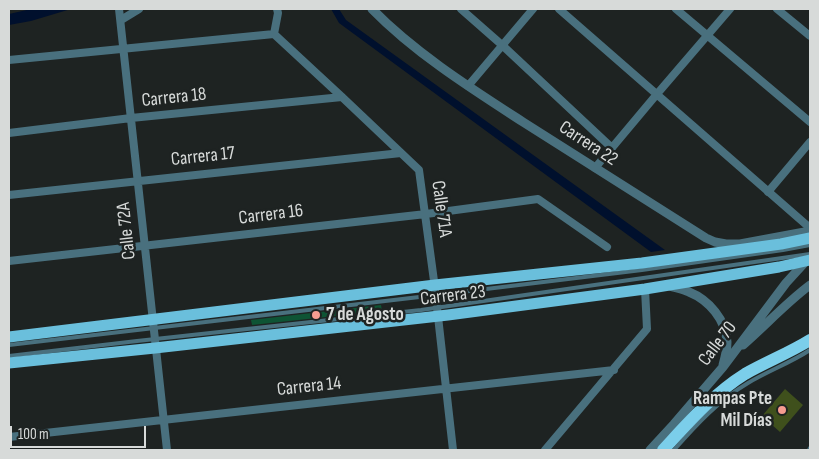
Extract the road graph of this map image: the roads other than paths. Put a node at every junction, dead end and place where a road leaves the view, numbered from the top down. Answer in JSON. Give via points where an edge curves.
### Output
{"nodes":[{"id":1,"x":139,"y":9,"type":"edge"},
{"id":2,"x":372,"y":9,"type":"edge"},
{"id":3,"x":461,"y":9,"type":"edge"},
{"id":4,"x":533,"y":9,"type":"edge"},
{"id":5,"x":559,"y":9,"type":"edge"},
{"id":6,"x":676,"y":9,"type":"edge"},
{"id":7,"x":730,"y":9,"type":"edge"},
{"id":8,"x":777,"y":9,"type":"edge"},
{"id":9,"x":278,"y":11,"type":"edge"},
{"id":10,"x":120,"y":15,"type":"edge"},
{"id":11,"x":274,"y":34,"type":"junction"},
{"id":12,"x":707,"y":35,"type":"junction"},
{"id":13,"x":810,"y":36,"type":"edge"},
{"id":14,"x":502,"y":45,"type":"junction"},
{"id":15,"x":123,"y":49,"type":"junction"},
{"id":16,"x":9,"y":60,"type":"edge"},
{"id":17,"x":468,"y":86,"type":"junction"},
{"id":18,"x":656,"y":94,"type":"junction"},
{"id":19,"x":342,"y":96,"type":"junction"},
{"id":20,"x":131,"y":118,"type":"junction"},
{"id":21,"x":810,"y":122,"type":"edge"},
{"id":22,"x":9,"y":133,"type":"edge"},
{"id":23,"x":810,"y":142,"type":"edge"},
{"id":24,"x":612,"y":148,"type":"junction"},
{"id":25,"x":401,"y":153,"type":"junction"},
{"id":26,"x":595,"y":168,"type":"junction"},
{"id":27,"x":137,"y":180,"type":"junction"},
{"id":28,"x":768,"y":192,"type":"junction"},
{"id":29,"x":9,"y":195,"type":"edge"},
{"id":30,"x":426,"y":214,"type":"junction"},
{"id":31,"x":810,"y":230,"type":"edge"},
{"id":32,"x":810,"y":238,"type":"edge"},
{"id":33,"x":810,"y":245,"type":"edge"},
{"id":34,"x":144,"y":246,"type":"junction"},
{"id":35,"x":606,"y":247,"type":"dead end"},
{"id":36,"x":809,"y":258,"type":"edge"},
{"id":37,"x":9,"y":261,"type":"edge"},
{"id":38,"x":668,"y":285,"type":"junction"},
{"id":39,"x":810,"y":285,"type":"edge"},
{"id":40,"x":645,"y":289,"type":"junction"},
{"id":41,"x":435,"y":290,"type":"junction"},
{"id":42,"x":437,"y":312,"type":"junction"},
{"id":43,"x":153,"y":324,"type":"junction"},
{"id":44,"x":9,"y":337,"type":"edge"},
{"id":45,"x":810,"y":340,"type":"edge"},
{"id":46,"x":155,"y":343,"type":"junction"},
{"id":47,"x":9,"y":345,"type":"edge"},
{"id":48,"x":810,"y":350,"type":"edge"},
{"id":49,"x":733,"y":353,"type":"junction"},
{"id":50,"x":9,"y":356,"type":"edge"},
{"id":51,"x":9,"y":363,"type":"edge"},
{"id":52,"x":723,"y":367,"type":"junction"},
{"id":53,"x":614,"y":370,"type":"junction"},
{"id":54,"x":446,"y":388,"type":"junction"},
{"id":55,"x":733,"y":388,"type":"junction"},
{"id":56,"x":163,"y":420,"type":"junction"},
{"id":57,"x":9,"y":437,"type":"edge"},
{"id":58,"x":669,"y":448,"type":"edge"},
{"id":59,"x":167,"y":450,"type":"edge"},
{"id":60,"x":453,"y":450,"type":"edge"},
{"id":61,"x":545,"y":450,"type":"edge"},
{"id":62,"x":651,"y":450,"type":"edge"}],
"edges":[{"from":1,"to":10,"type":"street"},
{"from":2,"to":17,"type":"street","name":"Carrera 22"},
{"from":3,"to":14,"type":"street"},
{"from":4,"to":14,"type":"street"},
{"from":5,"to":18,"type":"street"},
{"from":6,"to":12,"type":"street"},
{"from":7,"to":12,"type":"street"},
{"from":8,"to":13,"type":"street"},
{"from":9,"to":11,"type":"street"},
{"from":10,"to":15,"type":"street","name":"Calle 72A"},
{"from":11,"to":15,"type":"street"},
{"from":11,"to":19,"type":"street","name":"Calle 71A"},
{"from":12,"to":18,"type":"street"},
{"from":12,"to":21,"type":"street"},
{"from":14,"to":17,"type":"street"},
{"from":14,"to":24,"type":"street"},
{"from":15,"to":16,"type":"street"},
{"from":15,"to":20,"type":"street","name":"Calle 72A"},
{"from":17,"to":26,"type":"street","name":"Carrera 22"},
{"from":18,"to":24,"type":"street"},
{"from":18,"to":28,"type":"street"},
{"from":19,"to":20,"type":"street","name":"Carrera 18"},
{"from":19,"to":25,"type":"street","name":"Calle 71A"},
{"from":20,"to":22,"type":"street","name":"Carrera 18"},
{"from":20,"to":27,"type":"street","name":"Calle 72A"},
{"from":23,"to":28,"type":"street"},
{"from":24,"to":26,"type":"street"},
{"from":25,"to":27,"type":"street","name":"Carrera 17"},
{"from":25,"to":30,"type":"street","name":"Calle 71A","via":[[419,170]]},
{"from":26,"to":31,"type":"street","name":"Carrera 22","via":[[715,242],[740,244]]},
{"from":27,"to":29,"type":"street","name":"Carrera 17"},
{"from":27,"to":34,"type":"street","name":"Calle 72A"},
{"from":28,"to":31,"type":"street"},
{"from":30,"to":34,"type":"street","name":"Carrera 16"},
{"from":30,"to":35,"type":"street","name":"Carrera 16","via":[[538,200]]},
{"from":30,"to":41,"type":"street","name":"Calle 71A"},
{"from":32,"to":41,"type":"main road","name":"Carrera 23"},
{"from":33,"to":41,"type":"lane","via":[[670,266]]},
{"from":34,"to":37,"type":"street","name":"Carrera 16"},
{"from":34,"to":43,"type":"street","name":"Calle 72A"},
{"from":36,"to":38,"type":"main road","name":"Carrera 23","via":[[779,267]]},
{"from":36,"to":42,"type":"lane"},
{"from":36,"to":49,"type":"street","name":"Calle 70"},
{"from":38,"to":40,"type":"main road","name":"Carrera 23"},
{"from":38,"to":52,"type":"street","via":[[690,292],[709,304],[718,315],[727,344]]},
{"from":39,"to":49,"type":"street"},
{"from":40,"to":42,"type":"main road","name":"Carrera 23"},
{"from":40,"to":53,"type":"street","via":[[647,329]]},
{"from":41,"to":42,"type":"street","name":"Calle 71A"},
{"from":41,"to":43,"type":"main road","name":"Carrera 23"},
{"from":42,"to":46,"type":"main road","name":"Carrera 23"},
{"from":42,"to":54,"type":"street","name":"Calle 71A"},
{"from":43,"to":44,"type":"main road","name":"Carrera 23"},
{"from":43,"to":46,"type":"street","name":"Calle 72A"},
{"from":43,"to":47,"type":"lane"},
{"from":45,"to":55,"type":"highway","via":[[745,374]]},
{"from":46,"to":50,"type":"lane"},
{"from":46,"to":51,"type":"main road","name":"Carrera 23"},
{"from":46,"to":56,"type":"street","name":"Calle 72A"},
{"from":48,"to":55,"type":"lane"},
{"from":49,"to":52,"type":"street","name":"Calle 70"},
{"from":52,"to":62,"type":"street","name":"Calle 70"},
{"from":53,"to":54,"type":"street","name":"Carrera 14"},
{"from":53,"to":61,"type":"street"},
{"from":54,"to":56,"type":"street","name":"Carrera 14"},
{"from":54,"to":60,"type":"street","name":"Calle 71A"},
{"from":55,"to":58,"type":"highway","via":[[708,403],[687,423]]},
{"from":56,"to":57,"type":"street","name":"Carrera 14"},
{"from":56,"to":59,"type":"street","name":"Calle 72A"},
{"from":58,"to":62,"type":"highway"}]}
